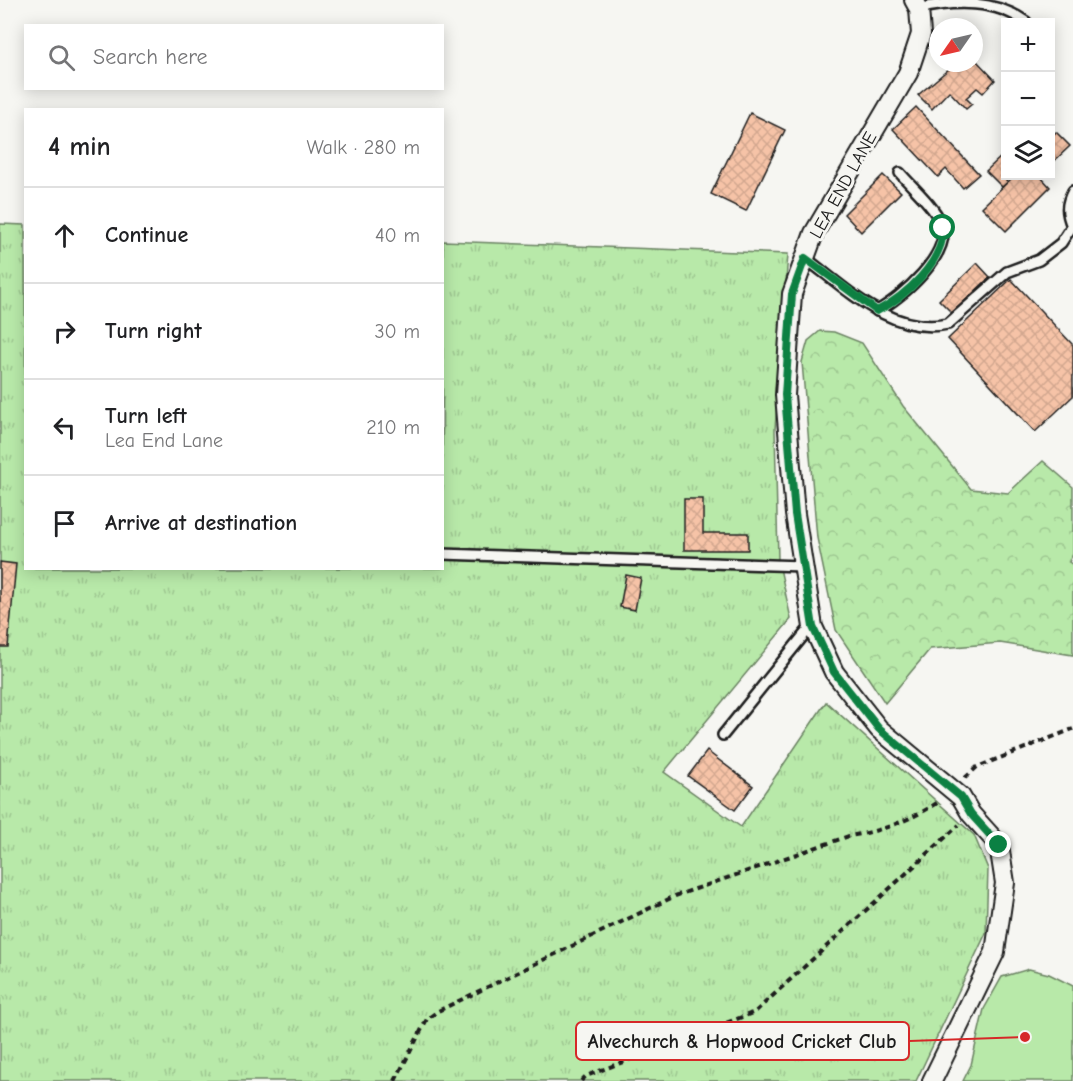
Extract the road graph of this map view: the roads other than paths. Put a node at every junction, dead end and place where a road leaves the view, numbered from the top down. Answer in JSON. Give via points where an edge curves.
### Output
{"nodes":[{"id":1,"x":917,"y":4,"type":"edge"},
{"id":2,"x":1021,"y":18,"type":"edge"},
{"id":3,"x":900,"y":173,"type":"dead end"},
{"id":4,"x":1073,"y":191,"type":"edge"},
{"id":5,"x":805,"y":258,"type":"junction"},
{"id":6,"x":877,"y":311,"type":"junction"},
{"id":7,"x":444,"y":554,"type":"edge"},
{"id":8,"x":803,"y":566,"type":"junction"},
{"id":9,"x":812,"y":624,"type":"junction"},
{"id":10,"x":723,"y":735,"type":"dead end"},
{"id":11,"x":932,"y":1081,"type":"edge"}],
"edges":[{"from":1,"to":2,"type":"lane","via":[[989,4],[1010,10]]},
{"from":1,"to":5,"type":"street","name":"LEA END LANE","via":[[921,34],[908,73],[814,233]]},
{"from":3,"to":6,"type":"lane","via":[[941,221],[941,246],[927,268],[898,298]]},
{"from":4,"to":6,"type":"lane","via":[[1067,204],[1072,226],[1061,243],[1039,260],[1007,272],[948,324],[914,324]]},
{"from":5,"to":6,"type":"lane"},
{"from":5,"to":8,"type":"street","name":"LEA END LANE","via":[[792,294],[785,395]]},
{"from":7,"to":8,"type":"lane"},
{"from":8,"to":9,"type":"street","name":"LEA END LANE"},
{"from":9,"to":10,"type":"lane"},
{"from":9,"to":11,"type":"street","name":"LEA END LANE","via":[[834,672],[879,729],[961,797],[999,845],[1005,883],[994,952]]}]}
